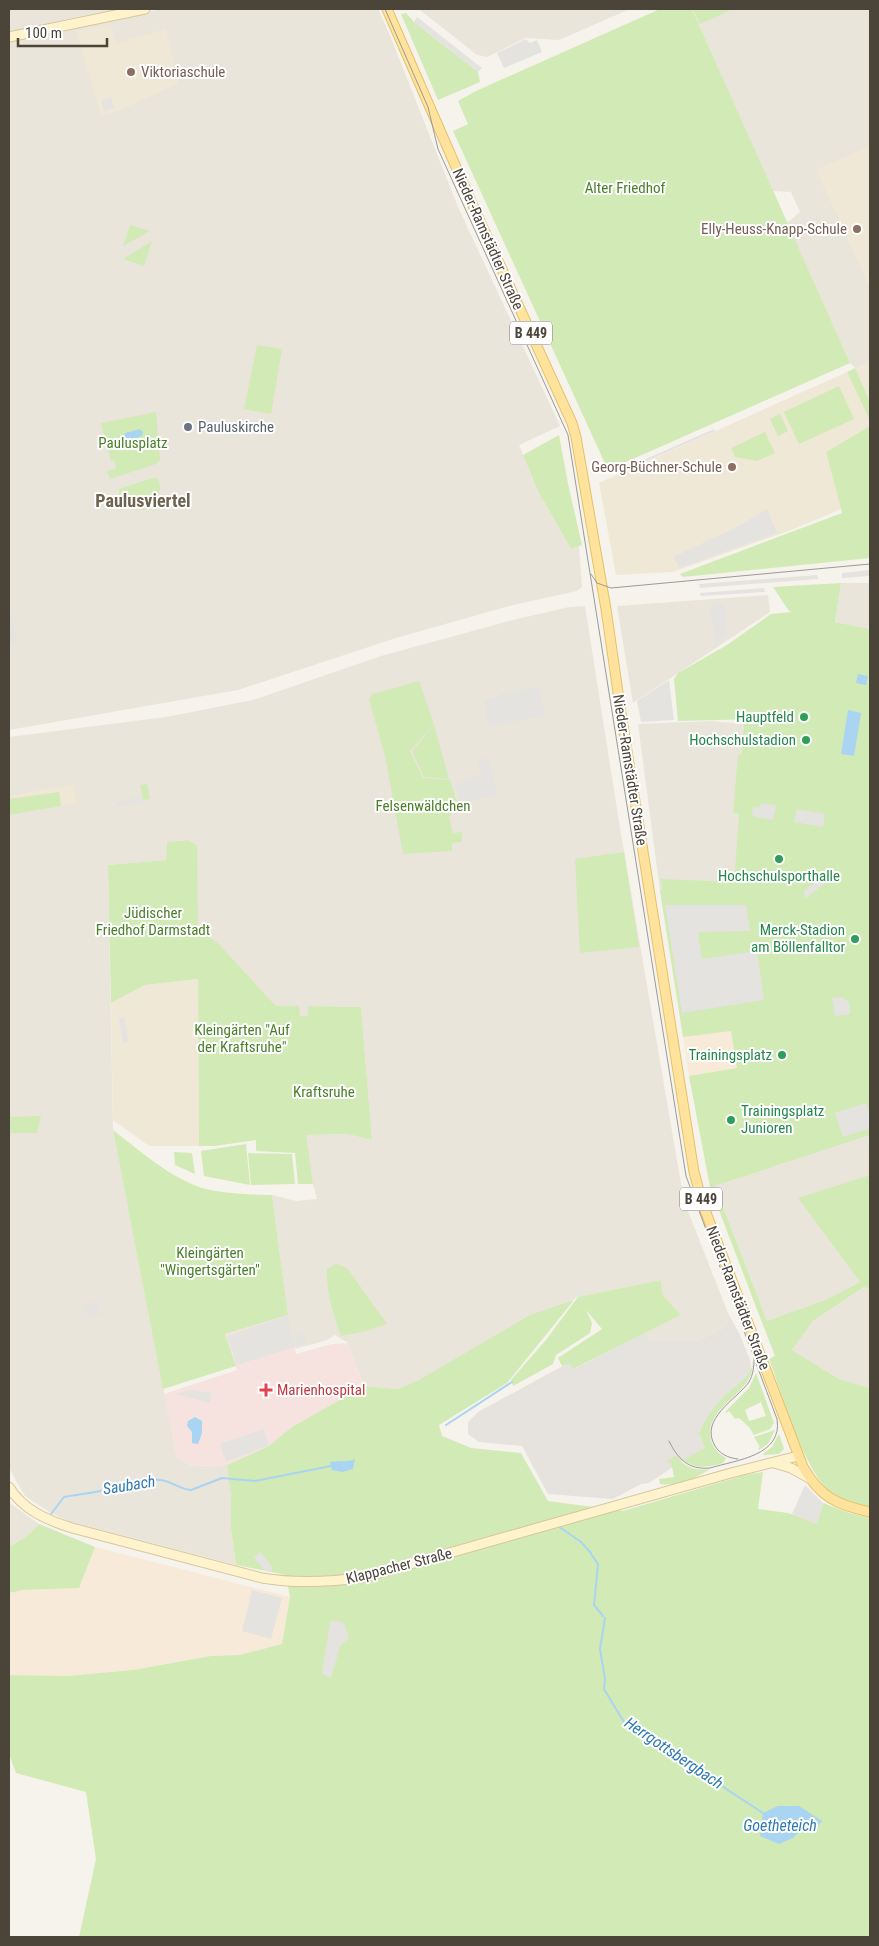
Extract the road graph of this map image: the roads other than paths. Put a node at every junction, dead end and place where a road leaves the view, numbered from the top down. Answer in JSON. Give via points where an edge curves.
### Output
{"nodes":[{"id":1,"x":145,"y":9,"type":"edge"},
{"id":2,"x":387,"y":9,"type":"edge"},
{"id":3,"x":9,"y":37,"type":"edge"},
{"id":4,"x":798,"y":1456,"type":"junction"},
{"id":5,"x":769,"y":1463,"type":"junction"},
{"id":6,"x":809,"y":1478,"type":"junction"},
{"id":7,"x":9,"y":1487,"type":"edge"},
{"id":8,"x":870,"y":1512,"type":"edge"}],
"edges":[{"from":1,"to":3,"type":"main road"},
{"from":2,"to":4,"type":"main road","name":"Nieder-Ramstädter Straße","number":"B 449","via":[[576,437],[694,1172],[702,1202]]},
{"from":4,"to":5,"type":"main road","name":"Klappacher Straße"},
{"from":4,"to":6,"type":"main road","name":"Nieder-Ramstädter Straße","number":"B 449"},
{"from":5,"to":6,"type":"main road","via":[[783,1465]]},
{"from":5,"to":7,"type":"main road","name":"Klappacher Straße","via":[[365,1577],[324,1582],[262,1578],[72,1528],[24,1506]]},
{"from":6,"to":8,"type":"main road","name":"Nieder-Ramstädter Straße","number":"B 449","via":[[833,1501]]}]}
